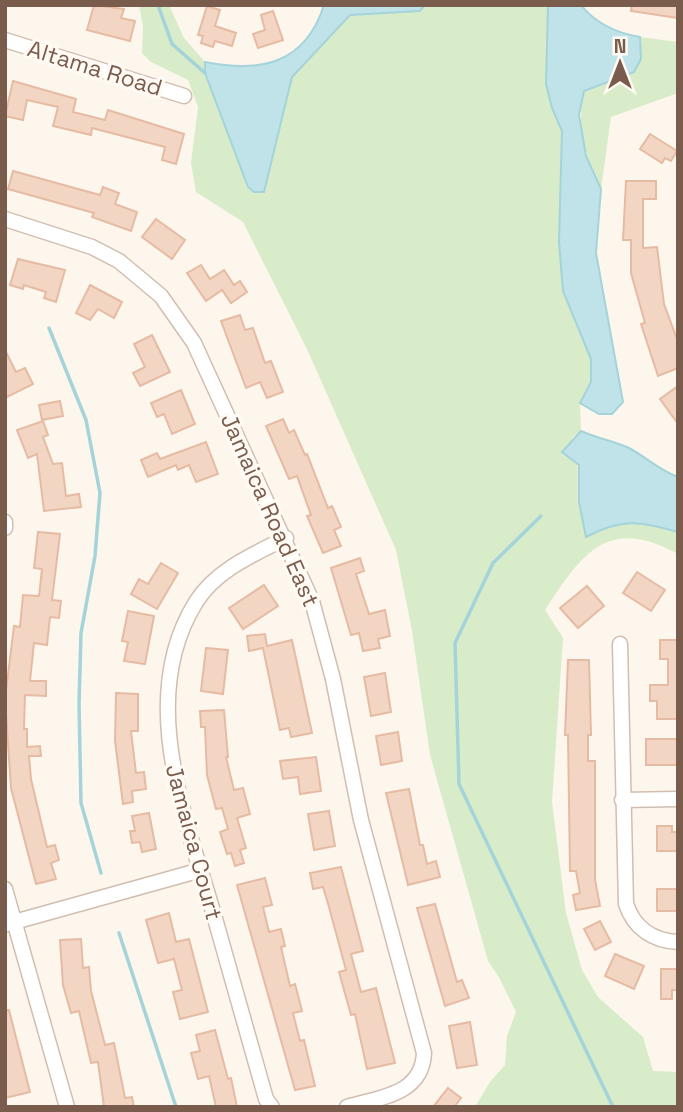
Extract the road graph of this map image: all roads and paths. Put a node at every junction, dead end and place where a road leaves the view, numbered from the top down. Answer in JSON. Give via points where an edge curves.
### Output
{"nodes":[{"id":1,"x":5,"y":40,"type":"edge"},
{"id":2,"x":184,"y":96,"type":"dead end"},
{"id":3,"x":5,"y":219,"type":"edge"},
{"id":4,"x":5,"y":522,"type":"edge"},
{"id":5,"x":5,"y":528,"type":"edge"},
{"id":6,"x":286,"y":538,"type":"junction"},
{"id":7,"x":620,"y":644,"type":"dead end"},
{"id":8,"x":678,"y":799,"type":"edge"},
{"id":9,"x":622,"y":800,"type":"junction"},
{"id":10,"x":201,"y":870,"type":"junction"},
{"id":11,"x":5,"y":889,"type":"edge"},
{"id":12,"x":10,"y":923,"type":"edge"},
{"id":13,"x":678,"y":942,"type":"edge"},
{"id":14,"x":67,"y":1107,"type":"edge"},
{"id":15,"x":272,"y":1107,"type":"edge"},
{"id":16,"x":347,"y":1107,"type":"edge"}],
"edges":[{"from":1,"to":2,"type":"street","name":"Altama Road"},
{"from":3,"to":6,"type":"street","name":"Jamaica Road East","via":[[92,247],[119,261],[161,296],[194,343]]},
{"from":4,"to":5,"type":"street"},
{"from":6,"to":10,"type":"street","name":"Jamaica Court","via":[[235,564],[214,581],[197,600],[178,646],[171,679],[170,743],[174,775]]},
{"from":6,"to":16,"type":"street","name":"Jamaica Road East","via":[[322,632],[361,820],[423,1042],[422,1071],[412,1084]]},
{"from":7,"to":9,"type":"street"},
{"from":8,"to":9,"type":"street"},
{"from":9,"to":13,"type":"street","via":[[624,893],[629,914],[661,940]]},
{"from":10,"to":12,"type":"street"},
{"from":10,"to":15,"type":"street","name":"Jamaica Court"},
{"from":11,"to":12,"type":"street"},
{"from":12,"to":14,"type":"street"}]}
